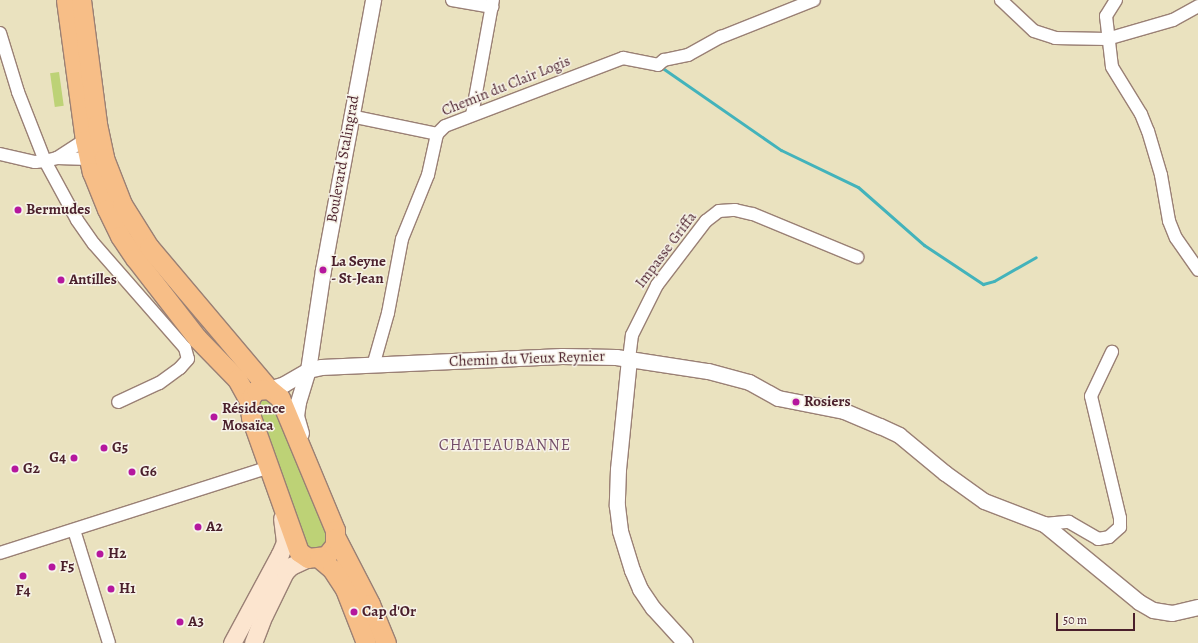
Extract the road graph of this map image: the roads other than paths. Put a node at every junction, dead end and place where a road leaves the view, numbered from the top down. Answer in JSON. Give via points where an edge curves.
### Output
{"nodes":[{"id":1,"x":66,"y":0,"type":"edge"},
{"id":2,"x":81,"y":0,"type":"edge"},
{"id":3,"x":373,"y":0,"type":"edge"},
{"id":4,"x":452,"y":0,"type":"edge"},
{"id":5,"x":814,"y":0,"type":"edge"},
{"id":6,"x":1001,"y":0,"type":"edge"},
{"id":7,"x":1116,"y":0,"type":"edge"},
{"id":8,"x":797,"y":2,"type":"edge"},
{"id":9,"x":492,"y":4,"type":"edge"},
{"id":10,"x":1198,"y":6,"type":"edge"},
{"id":11,"x":0,"y":33,"type":"edge"},
{"id":12,"x":1108,"y":39,"type":"junction"},
{"id":13,"x":472,"y":115,"type":"junction"},
{"id":14,"x":351,"y":116,"type":"junction"},
{"id":15,"x":437,"y":134,"type":"junction"},
{"id":16,"x":85,"y":140,"type":"junction"},
{"id":17,"x":0,"y":154,"type":"edge"},
{"id":18,"x":51,"y":159,"type":"junction"},
{"id":19,"x":89,"y":159,"type":"junction"},
{"id":20,"x":857,"y":257,"type":"dead end"},
{"id":21,"x":1198,"y":270,"type":"edge"},
{"id":22,"x":316,"y":319,"type":"junction"},
{"id":23,"x":1112,"y":352,"type":"dead end"},
{"id":24,"x":628,"y":359,"type":"junction"},
{"id":25,"x":373,"y":366,"type":"junction"},
{"id":26,"x":308,"y":370,"type":"junction"},
{"id":27,"x":292,"y":380,"type":"junction"},
{"id":28,"x":269,"y":389,"type":"junction"},
{"id":29,"x":249,"y":401,"type":"junction"},
{"id":30,"x":118,"y":402,"type":"dead end"},
{"id":31,"x":309,"y":465,"type":"junction"},
{"id":32,"x":269,"y":467,"type":"junction"},
{"id":33,"x":279,"y":494,"type":"junction"},
{"id":34,"x":1044,"y":524,"type":"junction"},
{"id":35,"x":74,"y":530,"type":"junction"},
{"id":36,"x":336,"y":538,"type":"junction"},
{"id":37,"x":0,"y":553,"type":"edge"},
{"id":38,"x":314,"y":558,"type":"junction"},
{"id":39,"x":1198,"y":607,"type":"edge"},
{"id":40,"x":109,"y":643,"type":"edge"},
{"id":41,"x":232,"y":643,"type":"edge"},
{"id":42,"x":253,"y":643,"type":"edge"},
{"id":43,"x":366,"y":643,"type":"edge"},
{"id":44,"x":386,"y":643,"type":"edge"},
{"id":45,"x":685,"y":643,"type":"edge"}],
"edges":[{"from":1,"to":16,"type":"main road"},
{"from":2,"to":28,"type":"main road","via":[[98,131],[104,158],[122,204],[149,247]]},
{"from":3,"to":14,"type":"street","name":"Boulevard Stalingrad"},
{"from":4,"to":9,"type":"street"},
{"from":5,"to":8,"type":"street","name":"Chemin du Clair Logis"},
{"from":6,"to":12,"type":"street","via":[[1034,31],[1049,38]]},
{"from":7,"to":12,"type":"street","via":[[1106,16]]},
{"from":8,"to":13,"type":"street","name":"Chemin du Clair Logis","via":[[688,55],[664,60],[658,65],[623,58]]},
{"from":9,"to":13,"type":"street"},
{"from":10,"to":12,"type":"street","via":[[1173,20]]},
{"from":11,"to":18,"type":"street","via":[[18,92]]},
{"from":12,"to":21,"type":"street","via":[[1112,67],[1148,131],[1161,175],[1169,221],[1176,238]]},
{"from":13,"to":15,"type":"street","name":"Chemin du Clair Logis","via":[[445,126]]},
{"from":14,"to":15,"type":"street"},
{"from":14,"to":22,"type":"street","name":"Boulevard Stalingrad"},
{"from":15,"to":25,"type":"street","name":"Chemin du Clair Logis","via":[[428,175],[402,239],[388,313]]},
{"from":16,"to":18,"type":"street"},
{"from":16,"to":19,"type":"main road"},
{"from":17,"to":18,"type":"street","via":[[35,162]]},
{"from":18,"to":19,"type":"street"},
{"from":18,"to":30,"type":"street","via":[[77,220],[94,244],[185,348],[188,359],[180,368],[159,383]]},
{"from":19,"to":29,"type":"main road","via":[[99,191],[120,236],[197,338],[237,379]]},
{"from":20,"to":24,"type":"street","name":"Impasse Griffa","via":[[754,214],[735,210],[719,211],[706,221],[657,284],[632,335]]},
{"from":22,"to":26,"type":"street","name":"Boulevard Stalingrad"},
{"from":22,"to":27,"type":"street","name":"Boulevard Stalingrad"},
{"from":23,"to":34,"type":"street","via":[[1091,396],[1120,527],[1109,537],[1098,538],[1069,522]]},
{"from":24,"to":25,"type":"street","name":"Chemin du Vieux Reynier","via":[[562,356]]},
{"from":24,"to":34,"type":"street","name":"Chemin du Vieux Reynier","via":[[708,371],[749,382],[778,398],[844,411],[899,435],[984,502]]},
{"from":24,"to":45,"type":"street","via":[[618,469],[617,506],[620,531],[640,589],[653,608]]},
{"from":25,"to":26,"type":"street","name":"Chemin du Vieux Reynier"},
{"from":26,"to":27,"type":"street","name":"Chemin du Vieux Reynier"},
{"from":26,"to":31,"type":"street","name":"Boulevard Stalingrad","via":[[296,416]]},
{"from":27,"to":28,"type":"street"},
{"from":28,"to":29,"type":"main road","via":[[256,390]]},
{"from":28,"to":31,"type":"main road","via":[[280,398]]},
{"from":29,"to":32,"type":"main road","via":[[249,409]]},
{"from":31,"to":36,"type":"main road"},
{"from":32,"to":33,"type":"main road"},
{"from":32,"to":35,"type":"street"},
{"from":33,"to":38,"type":"main road","via":[[299,552]]},
{"from":33,"to":41,"type":"main road","via":[[285,542]]},
{"from":34,"to":39,"type":"street","name":"Chemin du Vieux Reynier","via":[[1125,592],[1153,610],[1172,614]]},
{"from":35,"to":37,"type":"street"},
{"from":35,"to":40,"type":"street"},
{"from":36,"to":38,"type":"main road","via":[[332,551]]},
{"from":36,"to":44,"type":"main road","via":[[370,604]]},
{"from":38,"to":42,"type":"main road","via":[[291,566],[285,572]]},
{"from":38,"to":43,"type":"main road","via":[[332,569],[345,589]]}]}
